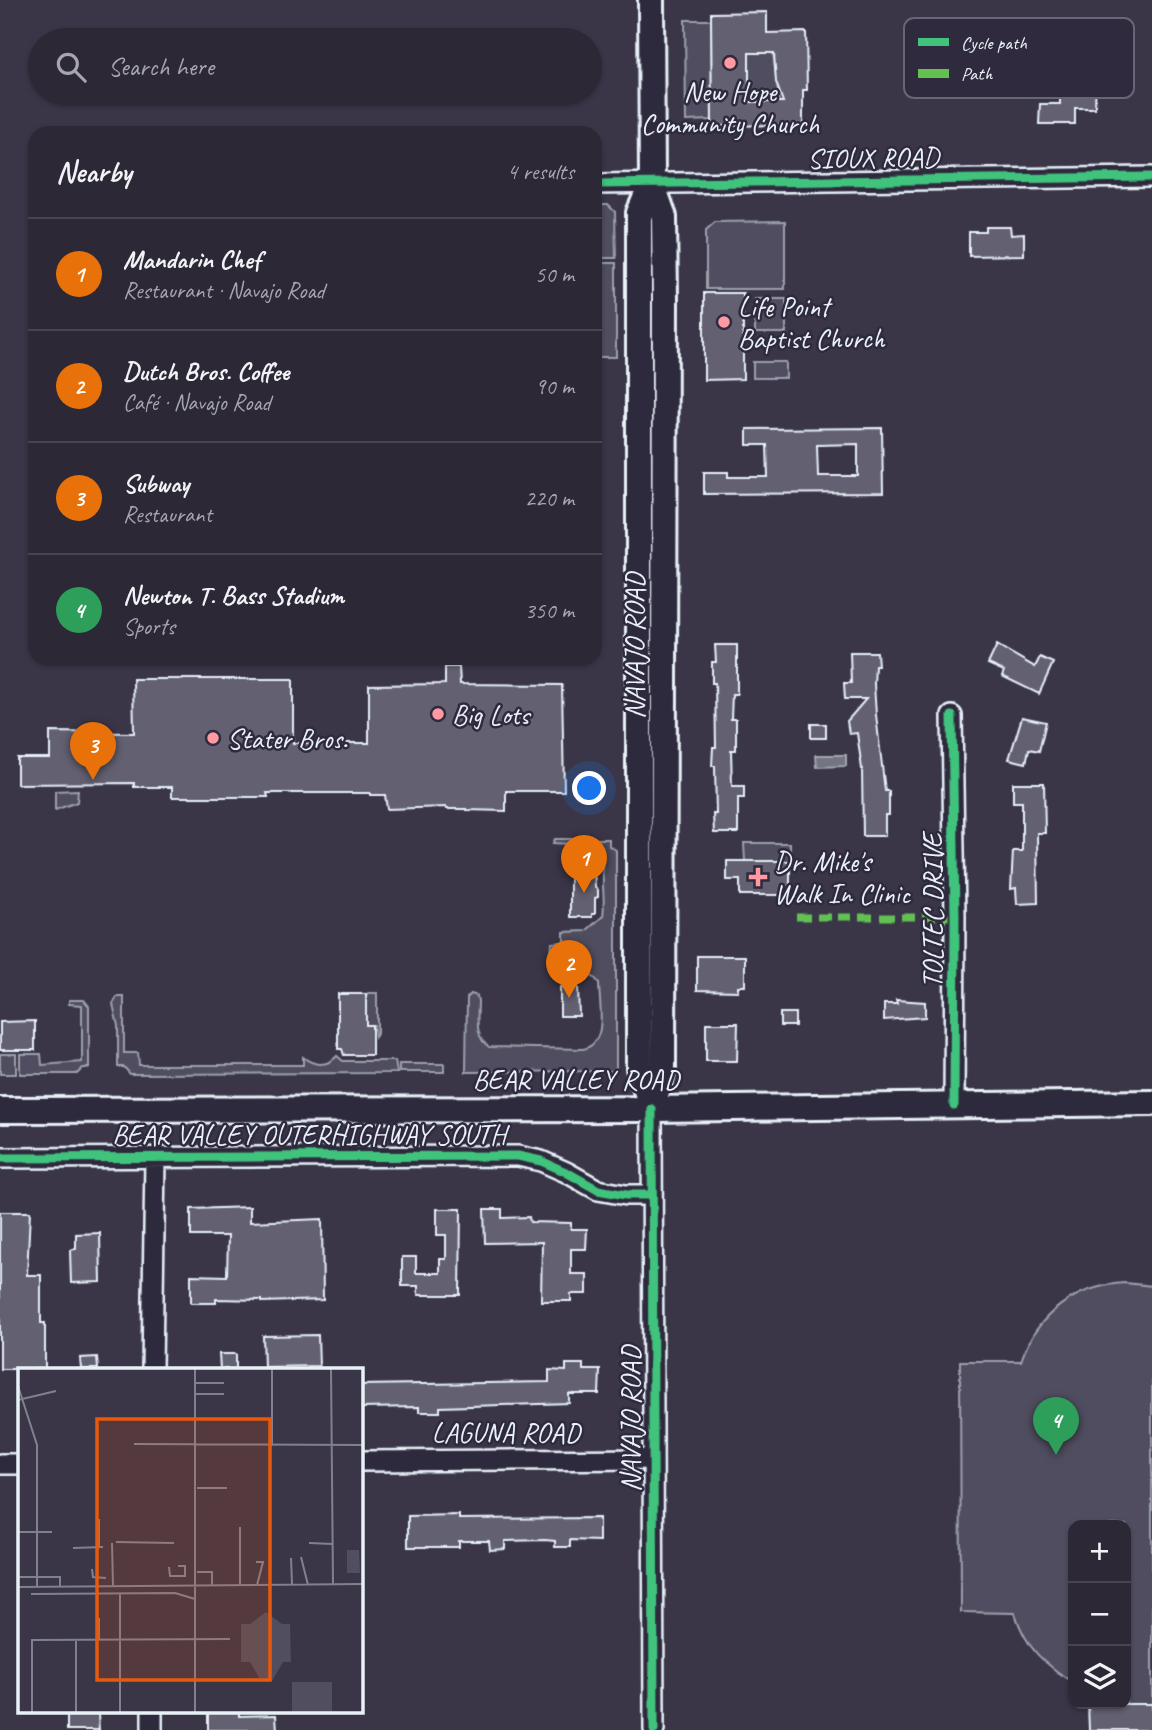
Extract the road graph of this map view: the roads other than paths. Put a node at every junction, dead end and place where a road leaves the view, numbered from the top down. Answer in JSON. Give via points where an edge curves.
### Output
{"nodes":[{"id":1,"x":651,"y":0,"type":"edge"},
{"id":2,"x":1152,"y":177,"type":"edge"},
{"id":3,"x":652,"y":183,"type":"junction"},
{"id":4,"x":602,"y":184,"type":"edge"},
{"id":5,"x":952,"y":716,"type":"dead end"},
{"id":6,"x":1152,"y":1103,"type":"edge"},
{"id":7,"x":954,"y":1105,"type":"junction"},
{"id":8,"x":652,"y":1109,"type":"junction"},
{"id":9,"x":0,"y":1111,"type":"edge"},
{"id":10,"x":0,"y":1158,"type":"edge"},
{"id":11,"x":155,"y":1158,"type":"junction"},
{"id":12,"x":651,"y":1195,"type":"junction"},
{"id":13,"x":152,"y":1368,"type":"edge"},
{"id":14,"x":653,"y":1459,"type":"junction"},
{"id":15,"x":362,"y":1461,"type":"edge"},
{"id":16,"x":0,"y":1464,"type":"edge"},
{"id":17,"x":18,"y":1464,"type":"edge"},
{"id":18,"x":152,"y":1712,"type":"edge"},
{"id":19,"x":152,"y":1730,"type":"edge"},
{"id":20,"x":654,"y":1730,"type":"edge"}],
"edges":[{"from":1,"to":3,"type":"main road","name":"NAVAJO ROAD"},
{"from":2,"to":3,"type":"street","name":"SIOUX ROAD"},
{"from":3,"to":4,"type":"street","name":"SIOUX ROAD"},
{"from":3,"to":8,"type":"main road","name":"NAVAJO ROAD","via":[[664,217],[665,340],[663,1069]]},
{"from":5,"to":7,"type":"street","name":"TOLTEC DRIVE"},
{"from":6,"to":7,"type":"main road","name":"BEAR VALLEY ROAD"},
{"from":7,"to":8,"type":"main road","name":"BEAR VALLEY ROAD"},
{"from":8,"to":9,"type":"main road","name":"BEAR VALLEY ROAD"},
{"from":8,"to":12,"type":"street","name":"NAVAJO ROAD"},
{"from":10,"to":11,"type":"street","name":"BEAR VALLEY OUTERHIGHWAY SOUTH"},
{"from":11,"to":12,"type":"street","name":"BEAR VALLEY OUTERHIGHWAY SOUTH","via":[[518,1156],[541,1161],[598,1191]]},
{"from":11,"to":13,"type":"street"},
{"from":12,"to":14,"type":"street","name":"NAVAJO ROAD"},
{"from":14,"to":15,"type":"street","name":"LAGUNA ROAD"},
{"from":14,"to":20,"type":"street","name":"NAVAJO ROAD"},
{"from":16,"to":17,"type":"street"},
{"from":18,"to":19,"type":"street"}]}
